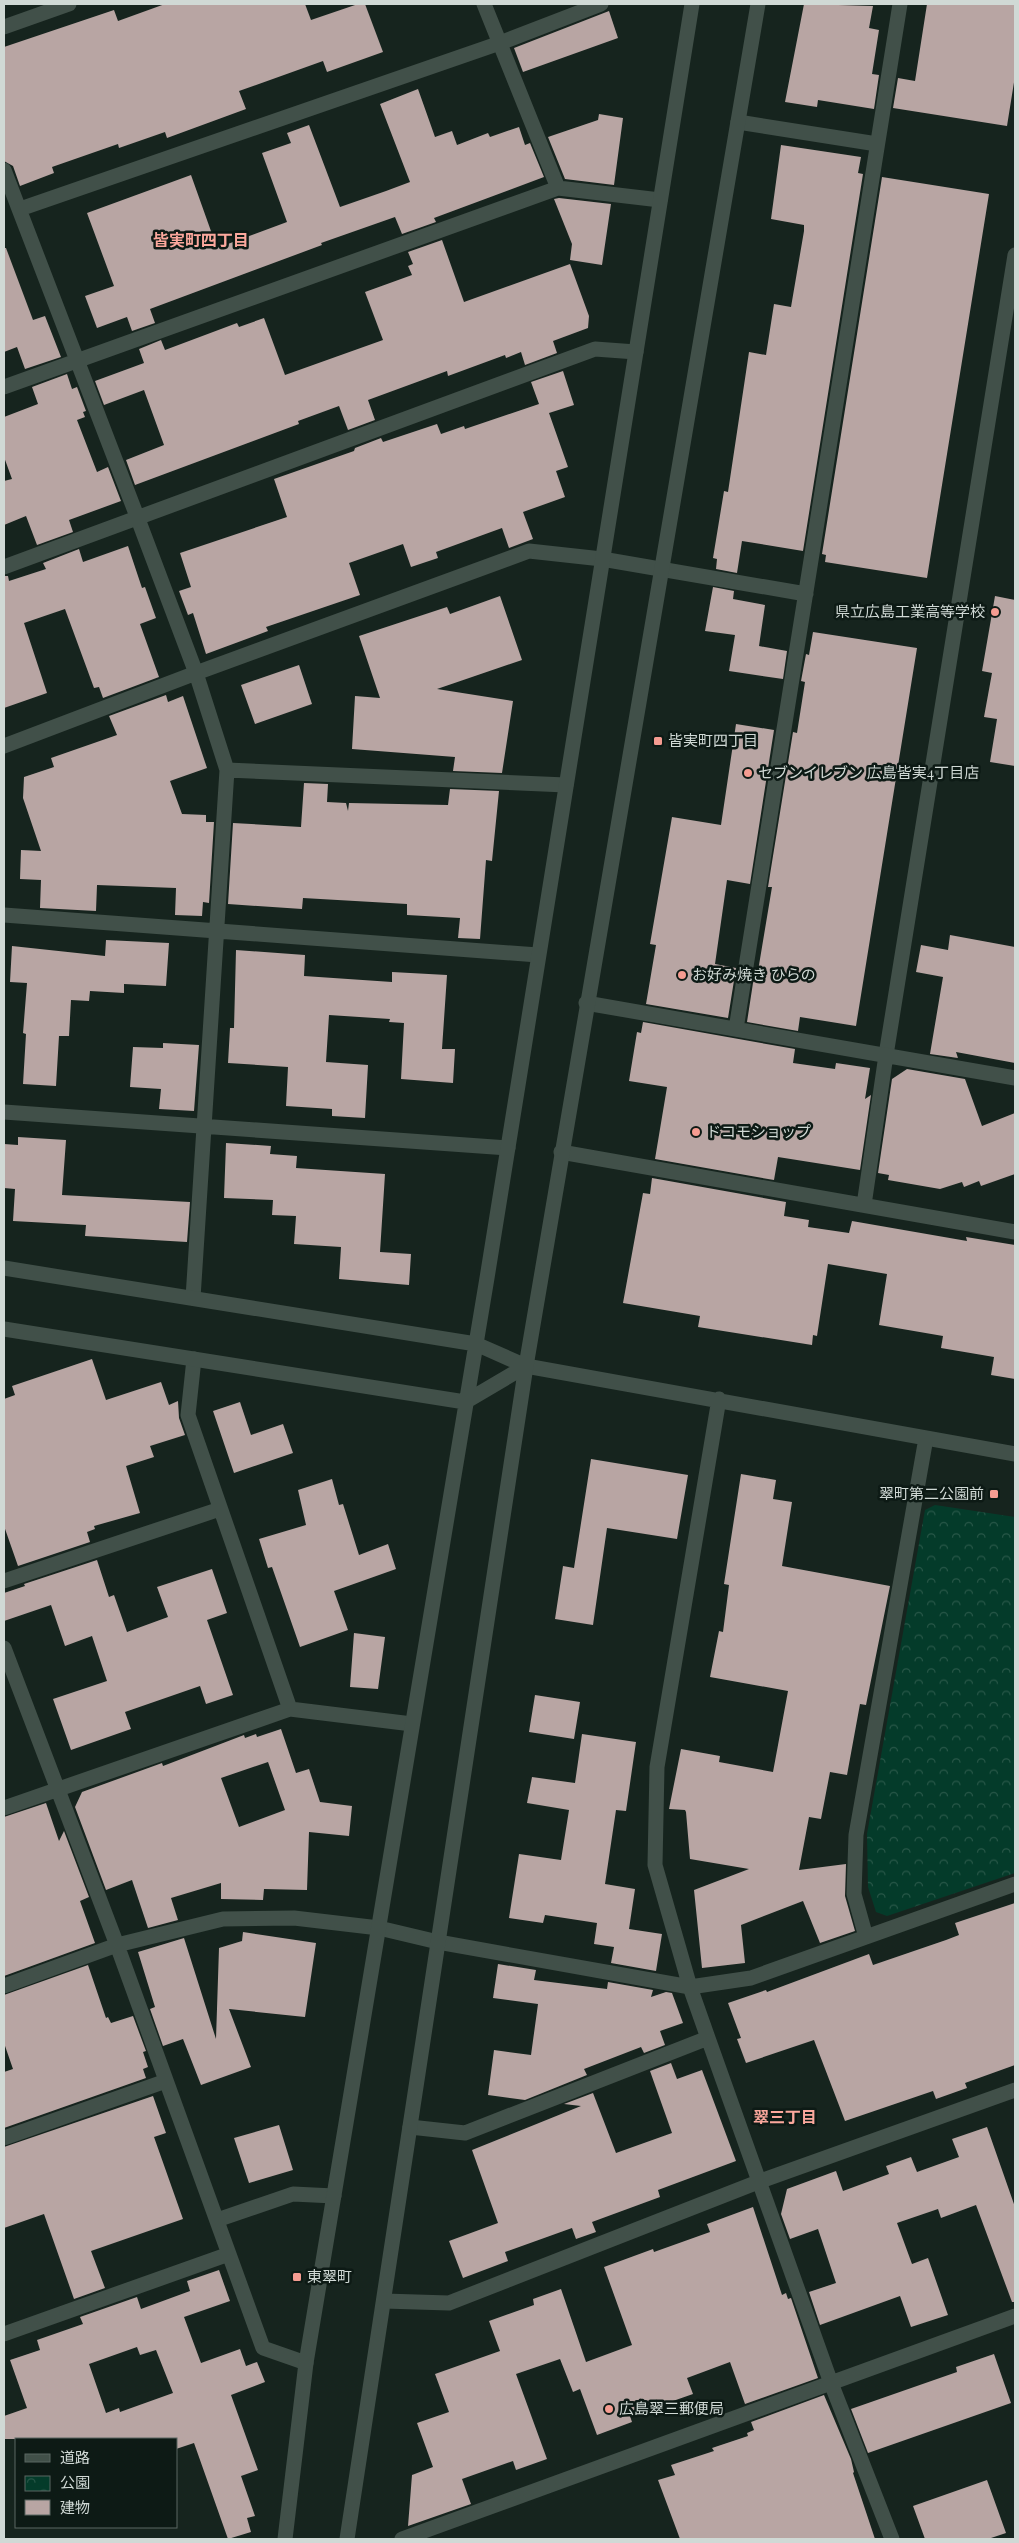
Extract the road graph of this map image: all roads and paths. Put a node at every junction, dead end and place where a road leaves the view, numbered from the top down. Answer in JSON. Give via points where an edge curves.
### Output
{"nodes":[{"id":1,"x":69,"y":4,"type":"edge"},
{"id":2,"x":484,"y":4,"type":"edge"},
{"id":3,"x":601,"y":4,"type":"edge"},
{"id":4,"x":692,"y":4,"type":"edge"},
{"id":5,"x":758,"y":4,"type":"edge"},
{"id":6,"x":900,"y":4,"type":"edge"},
{"id":7,"x":4,"y":27,"type":"edge"},
{"id":8,"x":500,"y":43,"type":"junction"},
{"id":9,"x":738,"y":122,"type":"junction"},
{"id":10,"x":878,"y":144,"type":"junction"},
{"id":11,"x":4,"y":170,"type":"edge"},
{"id":12,"x":558,"y":188,"type":"junction"},
{"id":13,"x":660,"y":200,"type":"junction"},
{"id":14,"x":20,"y":209,"type":"junction"},
{"id":15,"x":1015,"y":255,"type":"edge"},
{"id":16,"x":636,"y":352,"type":"junction"},
{"id":17,"x":78,"y":360,"type":"junction"},
{"id":18,"x":4,"y":387,"type":"edge"},
{"id":19,"x":138,"y":519,"type":"junction"},
{"id":20,"x":602,"y":559,"type":"junction"},
{"id":21,"x":4,"y":566,"type":"edge"},
{"id":22,"x":661,"y":569,"type":"junction"},
{"id":23,"x":806,"y":594,"type":"junction"},
{"id":24,"x":196,"y":673,"type":"junction"},
{"id":25,"x":4,"y":746,"type":"edge"},
{"id":26,"x":228,"y":770,"type":"junction"},
{"id":27,"x":566,"y":785,"type":"junction"},
{"id":28,"x":4,"y":915,"type":"edge"},
{"id":29,"x":217,"y":931,"type":"junction"},
{"id":30,"x":538,"y":955,"type":"junction"},
{"id":31,"x":586,"y":1003,"type":"junction"},
{"id":32,"x":736,"y":1029,"type":"junction"},
{"id":33,"x":886,"y":1056,"type":"junction"},
{"id":34,"x":1015,"y":1078,"type":"edge"},
{"id":35,"x":4,"y":1112,"type":"edge"},
{"id":36,"x":204,"y":1126,"type":"junction"},
{"id":37,"x":508,"y":1148,"type":"junction"},
{"id":38,"x":561,"y":1152,"type":"junction"},
{"id":39,"x":864,"y":1205,"type":"junction"},
{"id":40,"x":1015,"y":1232,"type":"edge"},
{"id":41,"x":4,"y":1268,"type":"edge"},
{"id":42,"x":193,"y":1298,"type":"junction"},
{"id":43,"x":4,"y":1329,"type":"edge"},
{"id":44,"x":476,"y":1344,"type":"junction"},
{"id":45,"x":194,"y":1359,"type":"junction"},
{"id":46,"x":526,"y":1366,"type":"junction"},
{"id":47,"x":719,"y":1399,"type":"junction"},
{"id":48,"x":466,"y":1402,"type":"junction"},
{"id":49,"x":926,"y":1438,"type":"junction"},
{"id":50,"x":1015,"y":1454,"type":"edge"},
{"id":51,"x":220,"y":1509,"type":"junction"},
{"id":52,"x":4,"y":1580,"type":"edge"},
{"id":53,"x":4,"y":1648,"type":"edge"},
{"id":54,"x":290,"y":1709,"type":"junction"},
{"id":55,"x":412,"y":1724,"type":"junction"},
{"id":56,"x":58,"y":1790,"type":"junction"},
{"id":57,"x":4,"y":1808,"type":"edge"},
{"id":58,"x":1015,"y":1884,"type":"edge"},
{"id":59,"x":379,"y":1928,"type":"junction"},
{"id":60,"x":866,"y":1937,"type":"junction"},
{"id":61,"x":438,"y":1942,"type":"junction"},
{"id":62,"x":117,"y":1945,"type":"junction"},
{"id":63,"x":4,"y":1986,"type":"edge"},
{"id":64,"x":690,"y":1987,"type":"junction"},
{"id":65,"x":708,"y":2038,"type":"junction"},
{"id":66,"x":166,"y":2081,"type":"junction"},
{"id":67,"x":1015,"y":2090,"type":"edge"},
{"id":68,"x":410,"y":2127,"type":"junction"},
{"id":69,"x":4,"y":2138,"type":"edge"},
{"id":70,"x":758,"y":2182,"type":"junction"},
{"id":71,"x":334,"y":2196,"type":"junction"},
{"id":72,"x":217,"y":2220,"type":"junction"},
{"id":73,"x":229,"y":2254,"type":"junction"},
{"id":74,"x":384,"y":2301,"type":"junction"},
{"id":75,"x":1015,"y":2316,"type":"edge"},
{"id":76,"x":4,"y":2334,"type":"edge"},
{"id":77,"x":306,"y":2363,"type":"junction"},
{"id":78,"x":831,"y":2383,"type":"junction"},
{"id":79,"x":286,"y":2539,"type":"edge"},
{"id":80,"x":347,"y":2539,"type":"edge"},
{"id":81,"x":402,"y":2539,"type":"edge"},
{"id":82,"x":892,"y":2539,"type":"edge"}],
"edges":[{"from":1,"to":7,"type":"street"},
{"from":2,"to":8,"type":"street"},
{"from":3,"to":8,"type":"street"},
{"from":4,"to":13,"type":"street"},
{"from":5,"to":9,"type":"street"},
{"from":6,"to":10,"type":"street"},
{"from":8,"to":12,"type":"street"},
{"from":8,"to":14,"type":"street"},
{"from":9,"to":10,"type":"street"},
{"from":9,"to":22,"type":"street"},
{"from":10,"to":23,"type":"street"},
{"from":11,"to":14,"type":"street"},
{"from":12,"to":13,"type":"street"},
{"from":12,"to":17,"type":"street"},
{"from":13,"to":16,"type":"street"},
{"from":14,"to":17,"type":"street"},
{"from":15,"to":33,"type":"street"},
{"from":16,"to":19,"type":"street","via":[[595,349]]},
{"from":16,"to":20,"type":"street"},
{"from":17,"to":18,"type":"street"},
{"from":17,"to":19,"type":"street"},
{"from":19,"to":21,"type":"street"},
{"from":19,"to":24,"type":"street"},
{"from":20,"to":22,"type":"street"},
{"from":20,"to":24,"type":"street","via":[[529,551]]},
{"from":20,"to":27,"type":"street"},
{"from":22,"to":23,"type":"street"},
{"from":22,"to":31,"type":"street"},
{"from":23,"to":32,"type":"street"},
{"from":24,"to":25,"type":"street"},
{"from":24,"to":26,"type":"street"},
{"from":26,"to":27,"type":"street"},
{"from":26,"to":29,"type":"street"},
{"from":27,"to":30,"type":"street"},
{"from":28,"to":29,"type":"street"},
{"from":29,"to":30,"type":"street"},
{"from":29,"to":36,"type":"street"},
{"from":30,"to":37,"type":"street"},
{"from":31,"to":32,"type":"street"},
{"from":31,"to":38,"type":"street"},
{"from":32,"to":33,"type":"street"},
{"from":33,"to":34,"type":"street"},
{"from":33,"to":39,"type":"street"},
{"from":35,"to":36,"type":"street"},
{"from":36,"to":37,"type":"street"},
{"from":36,"to":42,"type":"street"},
{"from":37,"to":44,"type":"street"},
{"from":38,"to":39,"type":"street"},
{"from":38,"to":46,"type":"street"},
{"from":39,"to":40,"type":"street"},
{"from":41,"to":42,"type":"street"},
{"from":42,"to":44,"type":"street"},
{"from":43,"to":45,"type":"street"},
{"from":44,"to":46,"type":"street"},
{"from":44,"to":48,"type":"street"},
{"from":45,"to":48,"type":"street"},
{"from":45,"to":51,"type":"street","via":[[188,1416]]},
{"from":46,"to":47,"type":"street"},
{"from":46,"to":48,"type":"street"},
{"from":46,"to":61,"type":"street"},
{"from":47,"to":49,"type":"street"},
{"from":47,"to":64,"type":"street","via":[[657,1767],[655,1865]]},
{"from":48,"to":55,"type":"street"},
{"from":49,"to":50,"type":"street"},
{"from":49,"to":60,"type":"street","via":[[856,1835],[854,1894]]},
{"from":51,"to":52,"type":"street"},
{"from":51,"to":54,"type":"street"},
{"from":53,"to":56,"type":"street"},
{"from":54,"to":55,"type":"street"},
{"from":54,"to":56,"type":"street"},
{"from":55,"to":59,"type":"street"},
{"from":56,"to":57,"type":"street"},
{"from":56,"to":62,"type":"street"},
{"from":58,"to":60,"type":"street"},
{"from":59,"to":61,"type":"street"},
{"from":59,"to":62,"type":"street","via":[[294,1918],[223,1919]]},
{"from":59,"to":71,"type":"street"},
{"from":60,"to":64,"type":"street","via":[[751,1978]]},
{"from":61,"to":64,"type":"street"},
{"from":61,"to":68,"type":"street"},
{"from":62,"to":63,"type":"street"},
{"from":62,"to":66,"type":"street"},
{"from":64,"to":65,"type":"street"},
{"from":65,"to":68,"type":"street","via":[[465,2132]]},
{"from":65,"to":70,"type":"street"},
{"from":66,"to":69,"type":"street"},
{"from":66,"to":72,"type":"street"},
{"from":67,"to":70,"type":"street"},
{"from":68,"to":74,"type":"street"},
{"from":70,"to":74,"type":"street","via":[[449,2303]]},
{"from":70,"to":78,"type":"street"},
{"from":71,"to":72,"type":"street","via":[[293,2194]]},
{"from":71,"to":77,"type":"street"},
{"from":72,"to":73,"type":"street"},
{"from":73,"to":76,"type":"street"},
{"from":73,"to":77,"type":"street","via":[[263,2348]]},
{"from":74,"to":80,"type":"street"},
{"from":75,"to":78,"type":"street"},
{"from":77,"to":79,"type":"street"},
{"from":78,"to":81,"type":"street"},
{"from":78,"to":82,"type":"street"}]}
